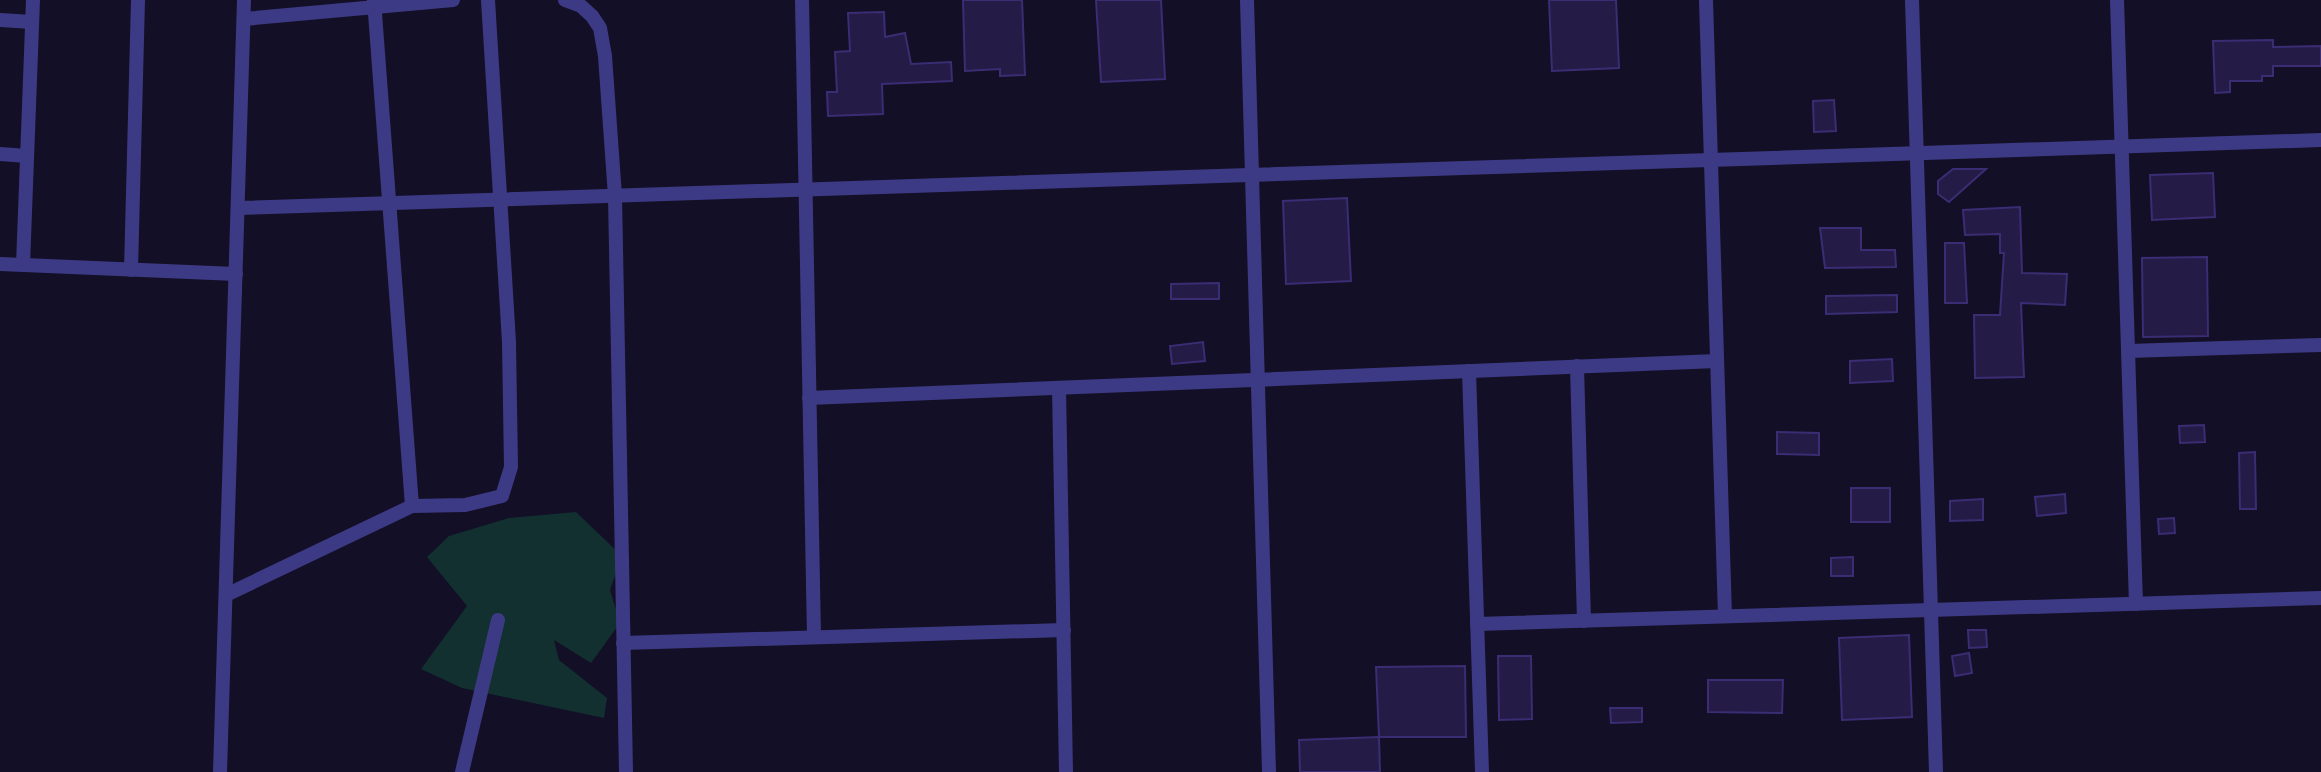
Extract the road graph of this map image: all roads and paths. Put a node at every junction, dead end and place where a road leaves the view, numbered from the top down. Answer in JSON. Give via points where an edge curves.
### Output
{"nodes":[{"id":1,"x":33,"y":0,"type":"edge"},
{"id":2,"x":138,"y":0,"type":"edge"},
{"id":3,"x":244,"y":0,"type":"edge"},
{"id":4,"x":453,"y":0,"type":"edge"},
{"id":5,"x":488,"y":0,"type":"edge"},
{"id":6,"x":565,"y":0,"type":"edge"},
{"id":7,"x":802,"y":0,"type":"edge"},
{"id":8,"x":1247,"y":0,"type":"edge"},
{"id":9,"x":1706,"y":0,"type":"edge"},
{"id":10,"x":1912,"y":0,"type":"edge"},
{"id":11,"x":2117,"y":0,"type":"edge"},
{"id":12,"x":374,"y":4,"type":"edge"},
{"id":13,"x":244,"y":19,"type":"junction"},
{"id":14,"x":0,"y":20,"type":"edge"},
{"id":15,"x":32,"y":22,"type":"junction"},
{"id":16,"x":2321,"y":140,"type":"edge"},
{"id":17,"x":2122,"y":146,"type":"junction"},
{"id":18,"x":1916,"y":153,"type":"junction"},
{"id":19,"x":0,"y":154,"type":"edge"},
{"id":20,"x":27,"y":156,"type":"junction"},
{"id":21,"x":1712,"y":160,"type":"junction"},
{"id":22,"x":1252,"y":175,"type":"junction"},
{"id":23,"x":805,"y":189,"type":"junction"},
{"id":24,"x":615,"y":196,"type":"junction"},
{"id":25,"x":499,"y":199,"type":"junction"},
{"id":26,"x":389,"y":203,"type":"junction"},
{"id":27,"x":239,"y":208,"type":"junction"},
{"id":28,"x":0,"y":264,"type":"edge"},
{"id":29,"x":23,"y":265,"type":"junction"},
{"id":30,"x":131,"y":270,"type":"junction"},
{"id":31,"x":236,"y":274,"type":"junction"},
{"id":32,"x":2321,"y":345,"type":"edge"},
{"id":33,"x":2128,"y":351,"type":"junction"},
{"id":34,"x":1717,"y":361,"type":"junction"},
{"id":35,"x":1577,"y":366,"type":"junction"},
{"id":36,"x":1469,"y":371,"type":"junction"},
{"id":37,"x":1258,"y":380,"type":"junction"},
{"id":38,"x":1059,"y":388,"type":"junction"},
{"id":39,"x":809,"y":398,"type":"junction"},
{"id":40,"x":412,"y":506,"type":"junction"},
{"id":41,"x":226,"y":595,"type":"junction"},
{"id":42,"x":2321,"y":598,"type":"edge"},
{"id":43,"x":2136,"y":604,"type":"junction"},
{"id":44,"x":1931,"y":610,"type":"junction"},
{"id":45,"x":1725,"y":616,"type":"junction"},
{"id":46,"x":498,"y":620,"type":"dead end"},
{"id":47,"x":1584,"y":621,"type":"junction"},
{"id":48,"x":1477,"y":624,"type":"junction"},
{"id":49,"x":1064,"y":630,"type":"junction"},
{"id":50,"x":814,"y":637,"type":"junction"},
{"id":51,"x":623,"y":643,"type":"junction"},
{"id":52,"x":220,"y":772,"type":"edge"},
{"id":53,"x":462,"y":772,"type":"edge"},
{"id":54,"x":626,"y":772,"type":"edge"},
{"id":55,"x":1066,"y":772,"type":"edge"},
{"id":56,"x":1269,"y":772,"type":"edge"},
{"id":57,"x":1482,"y":772,"type":"edge"},
{"id":58,"x":1936,"y":772,"type":"edge"}],
"edges":[{"from":1,"to":15,"type":"street"},
{"from":2,"to":30,"type":"street"},
{"from":3,"to":13,"type":"street"},
{"from":4,"to":12,"type":"street"},
{"from":5,"to":25,"type":"street"},
{"from":6,"to":24,"type":"street","via":[[581,6],[600,28]]},
{"from":7,"to":23,"type":"street"},
{"from":8,"to":22,"type":"street"},
{"from":9,"to":21,"type":"street"},
{"from":10,"to":18,"type":"street"},
{"from":11,"to":17,"type":"street"},
{"from":12,"to":13,"type":"street"},
{"from":12,"to":26,"type":"street"},
{"from":13,"to":27,"type":"street"},
{"from":14,"to":15,"type":"street"},
{"from":15,"to":20,"type":"street"},
{"from":16,"to":17,"type":"street"},
{"from":17,"to":18,"type":"street"},
{"from":17,"to":33,"type":"street"},
{"from":18,"to":21,"type":"street"},
{"from":18,"to":44,"type":"street"},
{"from":19,"to":20,"type":"street"},
{"from":20,"to":29,"type":"street"},
{"from":21,"to":22,"type":"street"},
{"from":21,"to":34,"type":"street"},
{"from":22,"to":23,"type":"street"},
{"from":22,"to":37,"type":"street"},
{"from":23,"to":24,"type":"street"},
{"from":23,"to":39,"type":"street"},
{"from":24,"to":25,"type":"street"},
{"from":24,"to":51,"type":"street"},
{"from":25,"to":26,"type":"street"},
{"from":25,"to":40,"type":"street","via":[[511,467],[502,496],[465,505]]},
{"from":26,"to":27,"type":"street"},
{"from":26,"to":40,"type":"street"},
{"from":27,"to":31,"type":"street"},
{"from":28,"to":29,"type":"street"},
{"from":29,"to":30,"type":"street"},
{"from":30,"to":31,"type":"street"},
{"from":31,"to":41,"type":"street"},
{"from":32,"to":33,"type":"street"},
{"from":33,"to":43,"type":"street"},
{"from":34,"to":35,"type":"street"},
{"from":34,"to":45,"type":"street"},
{"from":35,"to":36,"type":"street"},
{"from":35,"to":47,"type":"street"},
{"from":36,"to":37,"type":"street"},
{"from":36,"to":48,"type":"street"},
{"from":37,"to":38,"type":"street"},
{"from":37,"to":56,"type":"street"},
{"from":38,"to":39,"type":"street"},
{"from":38,"to":49,"type":"street"},
{"from":39,"to":50,"type":"street"},
{"from":40,"to":41,"type":"street"},
{"from":41,"to":52,"type":"street"},
{"from":42,"to":43,"type":"street"},
{"from":43,"to":44,"type":"street"},
{"from":44,"to":45,"type":"street"},
{"from":44,"to":58,"type":"street"},
{"from":45,"to":47,"type":"street"},
{"from":46,"to":53,"type":"street"},
{"from":47,"to":48,"type":"street"},
{"from":48,"to":57,"type":"street"},
{"from":49,"to":50,"type":"street"},
{"from":49,"to":55,"type":"street"},
{"from":50,"to":51,"type":"street"},
{"from":51,"to":54,"type":"street"}]}
